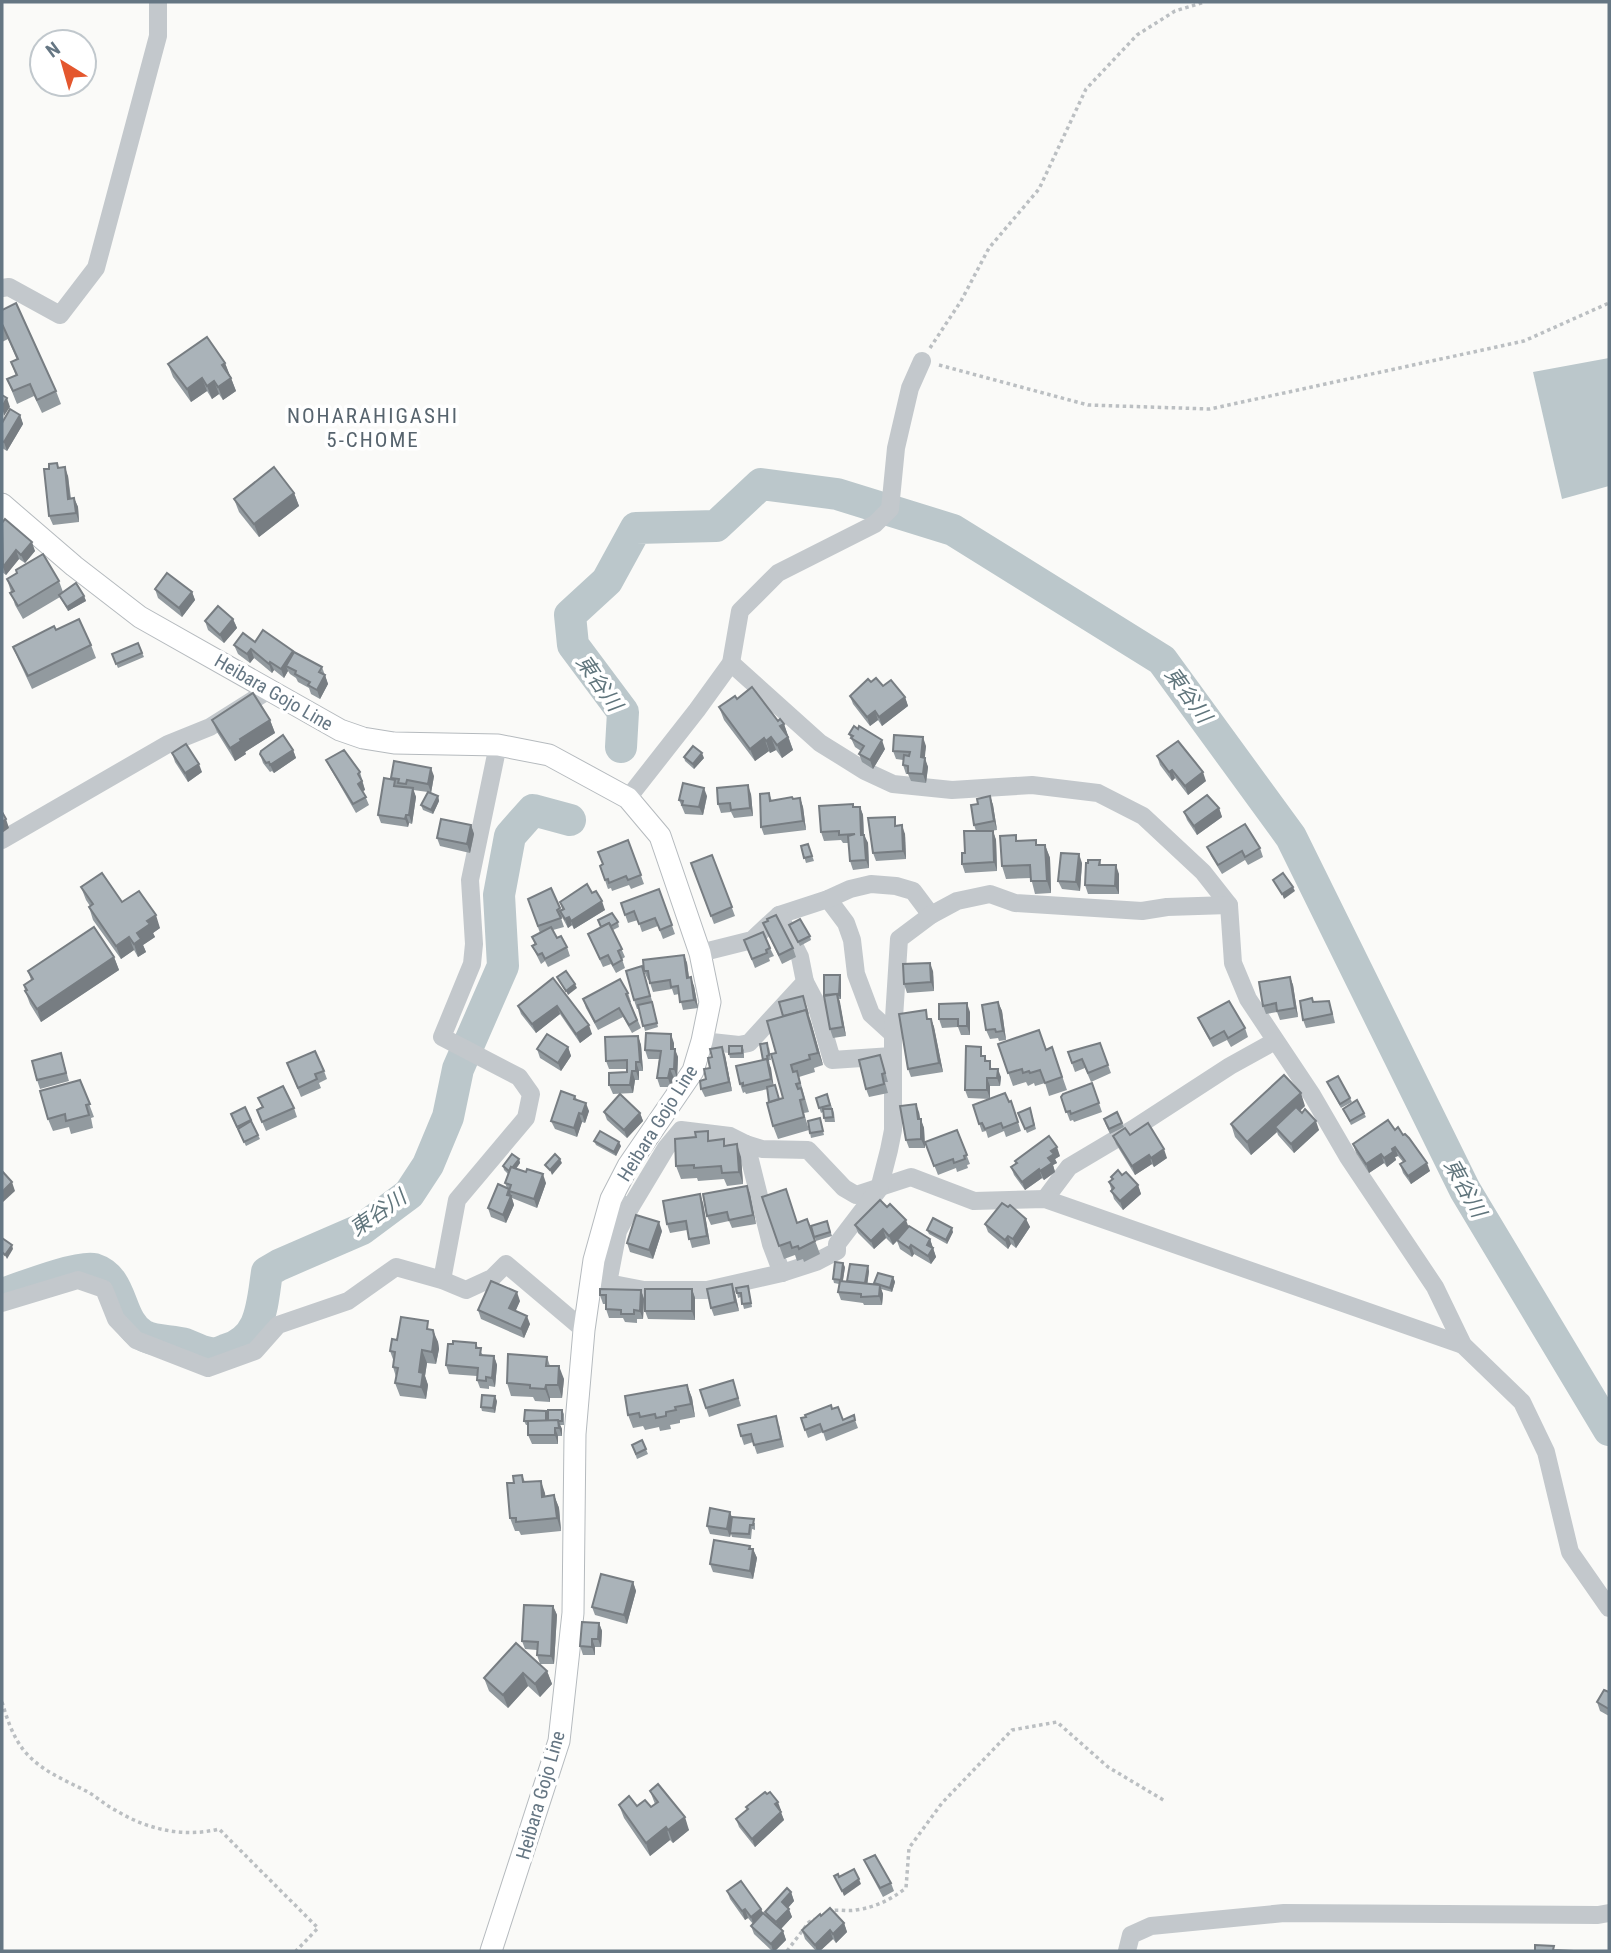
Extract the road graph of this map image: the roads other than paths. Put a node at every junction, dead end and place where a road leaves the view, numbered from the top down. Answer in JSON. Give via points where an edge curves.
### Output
{"nodes":[{"id":1,"x":158,"y":2,"type":"edge"},
{"id":2,"x":2,"y":288,"type":"edge"},
{"id":3,"x":922,"y":361,"type":"road end"},
{"id":4,"x":2,"y":504,"type":"edge"},
{"id":5,"x":731,"y":663,"type":"junction"},
{"id":6,"x":269,"y":690,"type":"junction"},
{"id":7,"x":498,"y":745,"type":"junction"},
{"id":8,"x":628,"y":798,"type":"junction"},
{"id":9,"x":2,"y":840,"type":"edge"},
{"id":10,"x":828,"y":899,"type":"junction"},
{"id":11,"x":1228,"y":905,"type":"junction"},
{"id":12,"x":779,"y":915,"type":"junction"},
{"id":13,"x":931,"y":915,"type":"junction"},
{"id":14,"x":700,"y":953,"type":"junction"},
{"id":15,"x":805,"y":982,"type":"junction"},
{"id":16,"x":893,"y":1034,"type":"junction"},
{"id":17,"x":702,"y":1041,"type":"junction"},
{"id":18,"x":1275,"y":1041,"type":"junction"},
{"id":19,"x":893,"y":1055,"type":"junction"},
{"id":20,"x":746,"y":1144,"type":"junction"},
{"id":21,"x":879,"y":1189,"type":"junction"},
{"id":22,"x":1045,"y":1199,"type":"junction"},
{"id":23,"x":621,"y":1203,"type":"junction"},
{"id":24,"x":782,"y":1273,"type":"junction"},
{"id":25,"x":442,"y":1280,"type":"junction"},
{"id":26,"x":2,"y":1303,"type":"edge"},
{"id":27,"x":584,"y":1331,"type":"junction"},
{"id":28,"x":1464,"y":1345,"type":"junction"},
{"id":29,"x":1609,"y":1608,"type":"edge"},
{"id":30,"x":1609,"y":1913,"type":"edge"},
{"id":31,"x":491,"y":1951,"type":"edge"},
{"id":32,"x":1127,"y":1951,"type":"edge"}],
"edges":[{"from":1,"to":2,"type":"street","via":[[158,36],[96,268],[61,315],[9,287]]},
{"from":3,"to":5,"type":"street","via":[[910,388],[896,449],[890,509],[875,524],[778,573],[740,611]]},
{"from":4,"to":6,"type":"main road","name":"Heibara Gojo Line","via":[[140,617]]},
{"from":5,"to":8,"type":"street"},
{"from":5,"to":11,"type":"street","via":[[820,743],[893,784],[952,790],[1032,785],[1098,793],[1143,816],[1203,872]]},
{"from":6,"to":7,"type":"main road","name":"Heibara Gojo Line","via":[[363,738]]},
{"from":6,"to":9,"type":"street"},
{"from":7,"to":8,"type":"main road","name":"Heibara Gojo Line","via":[[549,755]]},
{"from":7,"to":25,"type":"street","via":[[470,880],[472,964],[442,1037],[519,1077],[531,1094],[526,1118],[457,1200]]},
{"from":8,"to":14,"type":"main road","name":"Heibara Gojo Line","via":[[660,836]]},
{"from":10,"to":12,"type":"street"},
{"from":10,"to":13,"type":"street","via":[[871,884],[896,886],[913,891]]},
{"from":10,"to":16,"type":"street","via":[[846,923],[856,974],[871,1014]]},
{"from":11,"to":13,"type":"street","via":[[1142,911],[1015,903],[990,894],[957,901]]},
{"from":11,"to":18,"type":"street","via":[[1233,964],[1248,999]]},
{"from":12,"to":14,"type":"street","via":[[752,940]]},
{"from":12,"to":15,"type":"street","via":[[800,957]]},
{"from":13,"to":16,"type":"street","via":[[899,939]]},
{"from":14,"to":17,"type":"main road","name":"Heibara Gojo Line","via":[[710,1002]]},
{"from":15,"to":17,"type":"street","via":[[749,1043]]},
{"from":15,"to":19,"type":"street","via":[[832,1060]]},
{"from":16,"to":19,"type":"street"},
{"from":17,"to":23,"type":"main road","name":"Heibara Gojo Line","via":[[693,1071],[628,1166]]},
{"from":18,"to":22,"type":"street","via":[[1069,1167]]},
{"from":18,"to":28,"type":"street","via":[[1435,1287]]},
{"from":19,"to":21,"type":"street","via":[[894,1130]]},
{"from":20,"to":21,"type":"street","via":[[808,1150],[856,1195]]},
{"from":20,"to":23,"type":"street","via":[[730,1136],[681,1130]]},
{"from":20,"to":24,"type":"street"},
{"from":21,"to":22,"type":"street","via":[[911,1177],[974,1201]]},
{"from":21,"to":24,"type":"street","via":[[837,1244],[837,1251]]},
{"from":22,"to":28,"type":"street"},
{"from":23,"to":24,"type":"street","via":[[608,1283],[644,1290],[707,1290]]},
{"from":23,"to":27,"type":"main road","name":"Heibara Gojo Line","via":[[594,1260]]},
{"from":25,"to":26,"type":"street","via":[[396,1267],[348,1301],[278,1325],[255,1351],[208,1368],[135,1340],[116,1319],[104,1289],[78,1280]]},
{"from":25,"to":27,"type":"street","via":[[466,1290],[492,1278],[506,1264]]},
{"from":27,"to":31,"type":"main road","name":"Heibara Gojo Line","via":[[575,1434],[573,1613],[559,1741]]},
{"from":28,"to":29,"type":"street","via":[[1522,1402],[1546,1452],[1570,1552]]},
{"from":30,"to":32,"type":"street","via":[[1284,1913],[1151,1926],[1131,1935]]}]}
